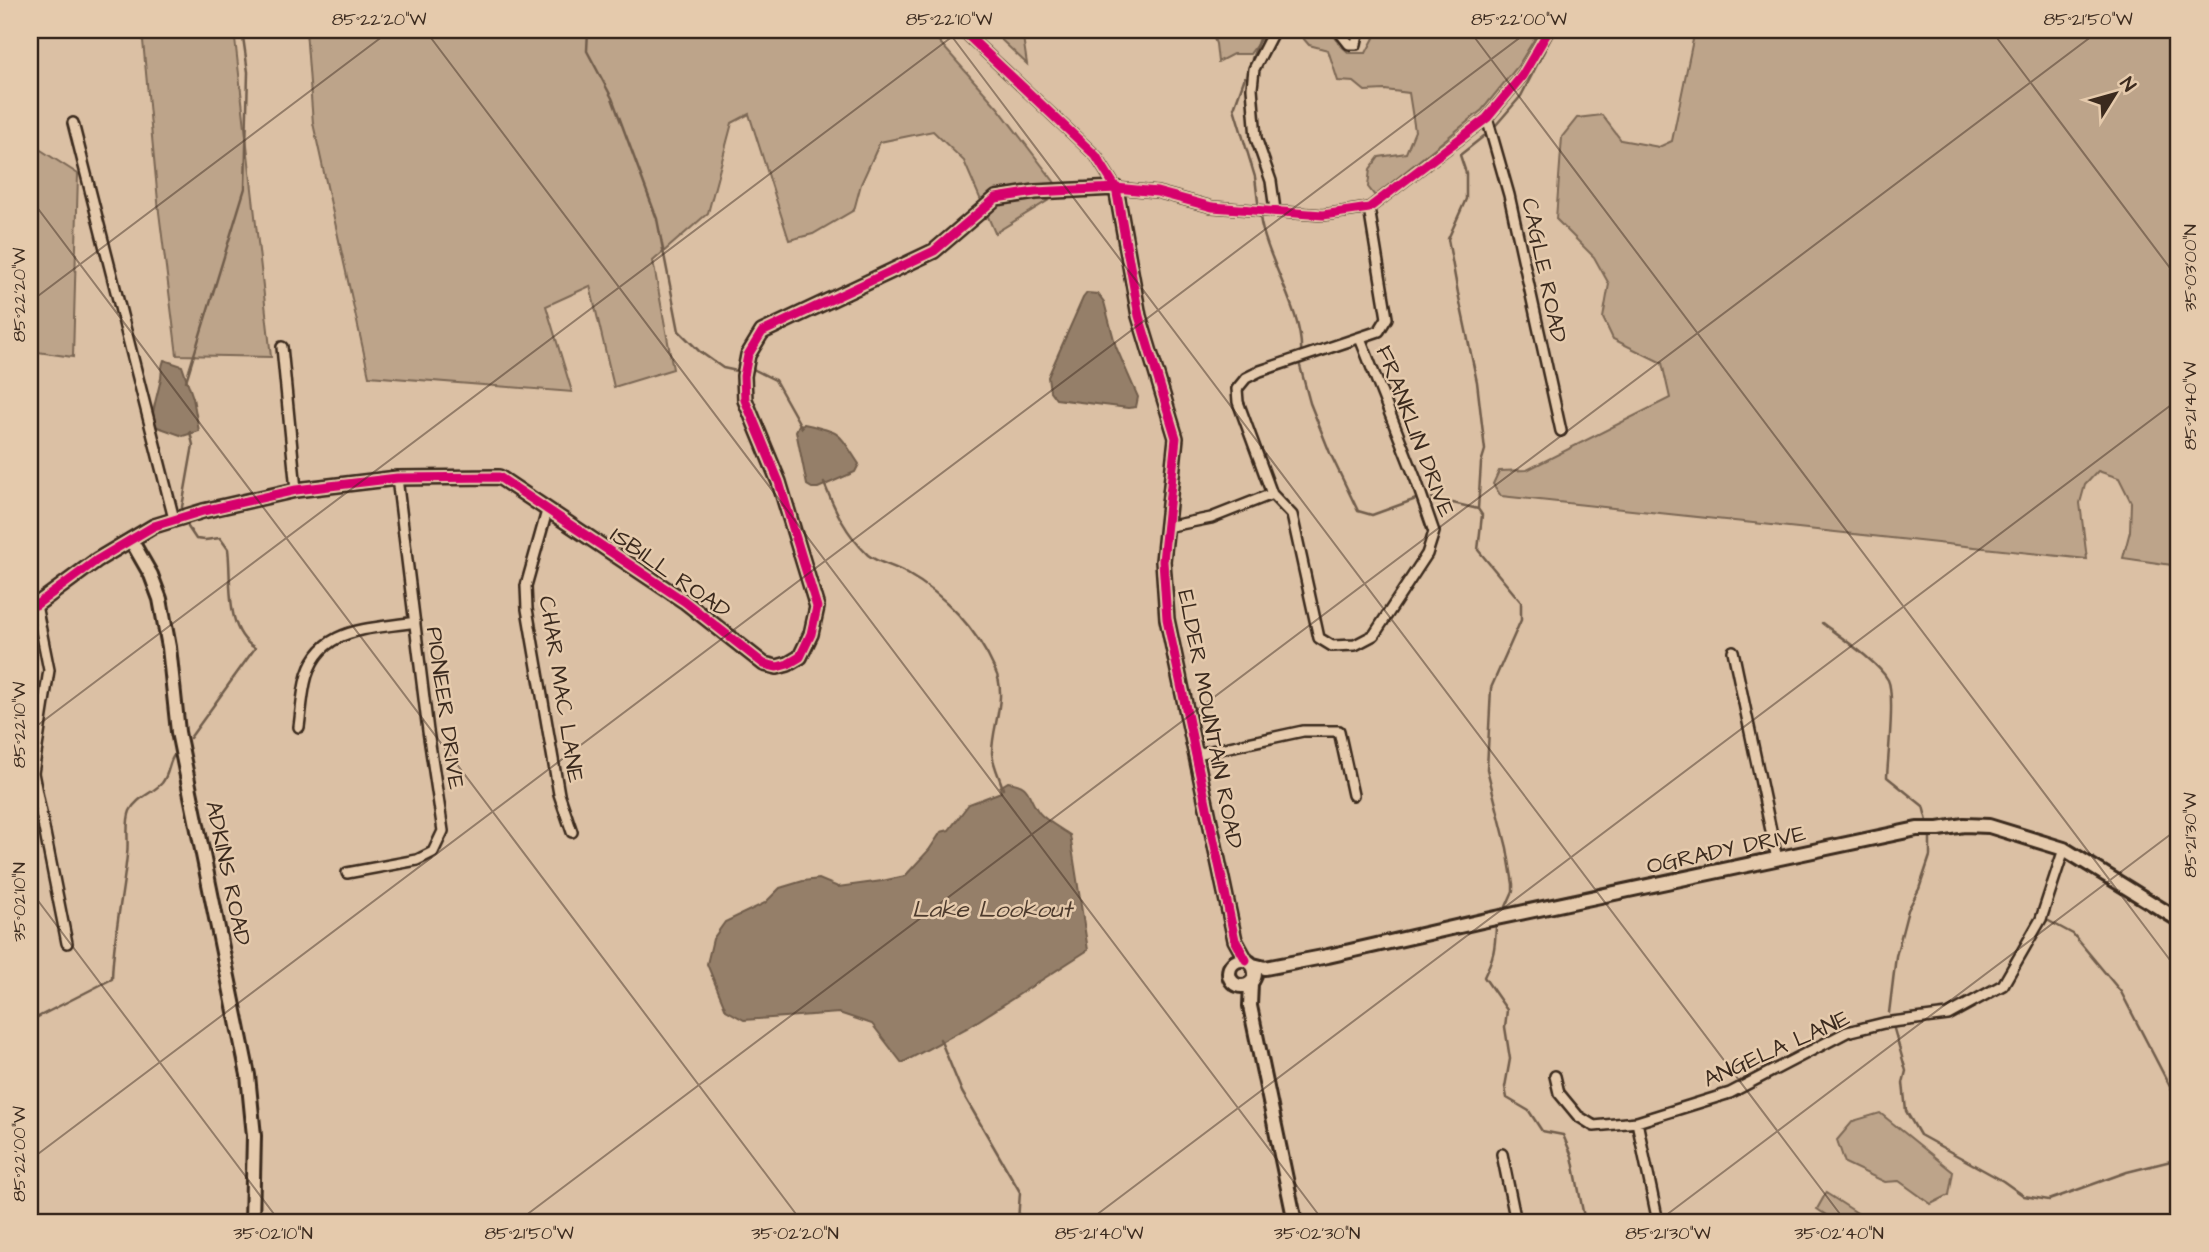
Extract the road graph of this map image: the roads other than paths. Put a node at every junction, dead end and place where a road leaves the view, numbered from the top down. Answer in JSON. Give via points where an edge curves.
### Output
{"nodes":[{"id":1,"x":962,"y":30,"type":"edge"},
{"id":2,"x":1275,"y":30,"type":"edge"},
{"id":3,"x":1338,"y":30,"type":"edge"},
{"id":4,"x":1359,"y":30,"type":"edge"},
{"id":5,"x":1549,"y":30,"type":"edge"},
{"id":6,"x":1487,"y":118,"type":"junction"},
{"id":7,"x":74,"y":122,"type":"dead end"},
{"id":8,"x":1116,"y":188,"type":"junction"},
{"id":9,"x":1369,"y":208,"type":"junction"},
{"id":10,"x":1275,"y":210,"type":"junction"},
{"id":11,"x":1360,"y":338,"type":"junction"},
{"id":12,"x":282,"y":347,"type":"dead end"},
{"id":13,"x":1561,"y":431,"type":"dead end"},
{"id":14,"x":397,"y":478,"type":"junction"},
{"id":15,"x":296,"y":489,"type":"junction"},
{"id":16,"x":1272,"y":494,"type":"junction"},
{"id":17,"x":547,"y":511,"type":"junction"},
{"id":18,"x":174,"y":519,"type":"junction"},
{"id":19,"x":1166,"y":527,"type":"junction"},
{"id":20,"x":131,"y":540,"type":"junction"},
{"id":21,"x":33,"y":604,"type":"edge"},
{"id":22,"x":415,"y":622,"type":"junction"},
{"id":23,"x":1733,"y":652,"type":"dead end"},
{"id":24,"x":299,"y":727,"type":"dead end"},
{"id":25,"x":1197,"y":754,"type":"junction"},
{"id":26,"x":1353,"y":795,"type":"dead end"},
{"id":27,"x":572,"y":832,"type":"dead end"},
{"id":28,"x":2064,"y":849,"type":"junction"},
{"id":29,"x":1777,"y":859,"type":"junction"},
{"id":30,"x":347,"y":873,"type":"dead end"},
{"id":31,"x":2179,"y":920,"type":"edge"},
{"id":32,"x":67,"y":943,"type":"dead end"},
{"id":33,"x":1250,"y":969,"type":"junction"},
{"id":34,"x":1235,"y":985,"type":"junction"},
{"id":35,"x":1250,"y":1006,"type":"junction"},
{"id":36,"x":1555,"y":1076,"type":"dead end"},
{"id":37,"x":1637,"y":1122,"type":"junction"},
{"id":38,"x":1502,"y":1154,"type":"dead end"},
{"id":39,"x":30,"y":1199,"type":"edge"},
{"id":40,"x":34,"y":1222,"type":"edge"},
{"id":41,"x":252,"y":1222,"type":"edge"},
{"id":42,"x":1295,"y":1222,"type":"edge"},
{"id":43,"x":1516,"y":1222,"type":"edge"},
{"id":44,"x":1658,"y":1222,"type":"edge"}],
"edges":[{"from":1,"to":8,"type":"street","name":"ELDER MOUNTAIN ROAD","via":[[1096,156]]},
{"from":2,"to":10,"type":"street","via":[[1254,69],[1252,104]]},
{"from":3,"to":4,"type":"street","via":[[1349,44],[1356,44]]},
{"from":5,"to":6,"type":"street","via":[[1522,76]]},
{"from":6,"to":9,"type":"street"},
{"from":6,"to":13,"type":"street","name":"CAGLE ROAD","via":[[1510,195]]},
{"from":7,"to":18,"type":"street"},
{"from":8,"to":10,"type":"street","via":[[1157,192],[1212,207]]},
{"from":8,"to":17,"type":"street","name":"ISBILL ROAD","via":[[996,198],[934,251],[762,332],[748,355],[745,400],[779,482],[817,607],[800,657],[788,664],[764,664],[684,601]]},
{"from":8,"to":19,"type":"street","name":"ELDER MOUNTAIN ROAD","via":[[1139,316],[1176,438]]},
{"from":9,"to":10,"type":"street","via":[[1323,215]]},
{"from":9,"to":11,"type":"street","name":"FRANKLIN DRIVE","via":[[1387,318],[1379,331]]},
{"from":11,"to":16,"type":"street","via":[[1260,371],[1239,384],[1238,402]]},
{"from":11,"to":16,"type":"street","name":"FRANKLIN DRIVE","via":[[1434,532],[1427,554],[1374,635],[1355,645],[1332,646],[1319,638],[1292,515]]},
{"from":12,"to":15,"type":"street"},
{"from":14,"to":15,"type":"street","name":"ISBILL ROAD"},
{"from":14,"to":17,"type":"street","name":"ISBILL ROAD","via":[[499,477]]},
{"from":14,"to":22,"type":"street","name":"PIONEER DRIVE"},
{"from":15,"to":18,"type":"street","name":"ISBILL ROAD"},
{"from":16,"to":19,"type":"street","via":[[1211,518]]},
{"from":17,"to":27,"type":"street","name":"CHAR MAC LANE","via":[[526,586],[527,609],[559,794]]},
{"from":18,"to":20,"type":"street","name":"ISBILL ROAD"},
{"from":19,"to":25,"type":"street","name":"ELDER MOUNTAIN ROAD","via":[[1167,619]]},
{"from":20,"to":21,"type":"street","name":"ISBILL ROAD"},
{"from":20,"to":41,"type":"street","name":"ADKINS ROAD","via":[[160,599],[178,732],[248,1075],[254,1136]]},
{"from":21,"to":32,"type":"street","via":[[49,670],[33,773]]},
{"from":22,"to":24,"type":"street","via":[[338,636],[323,646],[305,681]]},
{"from":22,"to":30,"type":"street","name":"PIONEER DRIVE","via":[[443,831],[433,852],[416,860]]},
{"from":23,"to":29,"type":"street"},
{"from":25,"to":26,"type":"street","via":[[1303,731],[1339,731]]},
{"from":25,"to":33,"type":"street","name":"ELDER MOUNTAIN ROAD","via":[[1235,940]]},
{"from":28,"to":29,"type":"street","name":"OGRADY DRIVE","via":[[2003,829],[1964,825],[1917,829]]},
{"from":28,"to":31,"type":"street","name":"OGRADY DRIVE"},
{"from":28,"to":37,"type":"street","name":"ANGELA LANE","via":[[2041,919],[2003,985],[1945,1016],[1847,1032],[1730,1093]]},
{"from":29,"to":33,"type":"street","name":"OGRADY DRIVE"},
{"from":33,"to":34,"type":"street","via":[[1244,986]]},
{"from":33,"to":34,"type":"street","name":"ELDER MOUNTAIN ROAD","via":[[1229,974]]},
{"from":33,"to":35,"type":"street","name":"ELDER MOUNTAIN ROAD"},
{"from":34,"to":35,"type":"street","name":"ELDER MOUNTAIN ROAD"},
{"from":35,"to":42,"type":"street","name":"ELDER MOUNTAIN ROAD"},
{"from":36,"to":37,"type":"street","name":"ANGELA LANE","via":[[1559,1093],[1578,1116],[1594,1126]]},
{"from":37,"to":44,"type":"street"},
{"from":38,"to":43,"type":"street"},
{"from":39,"to":40,"type":"street"}]}
